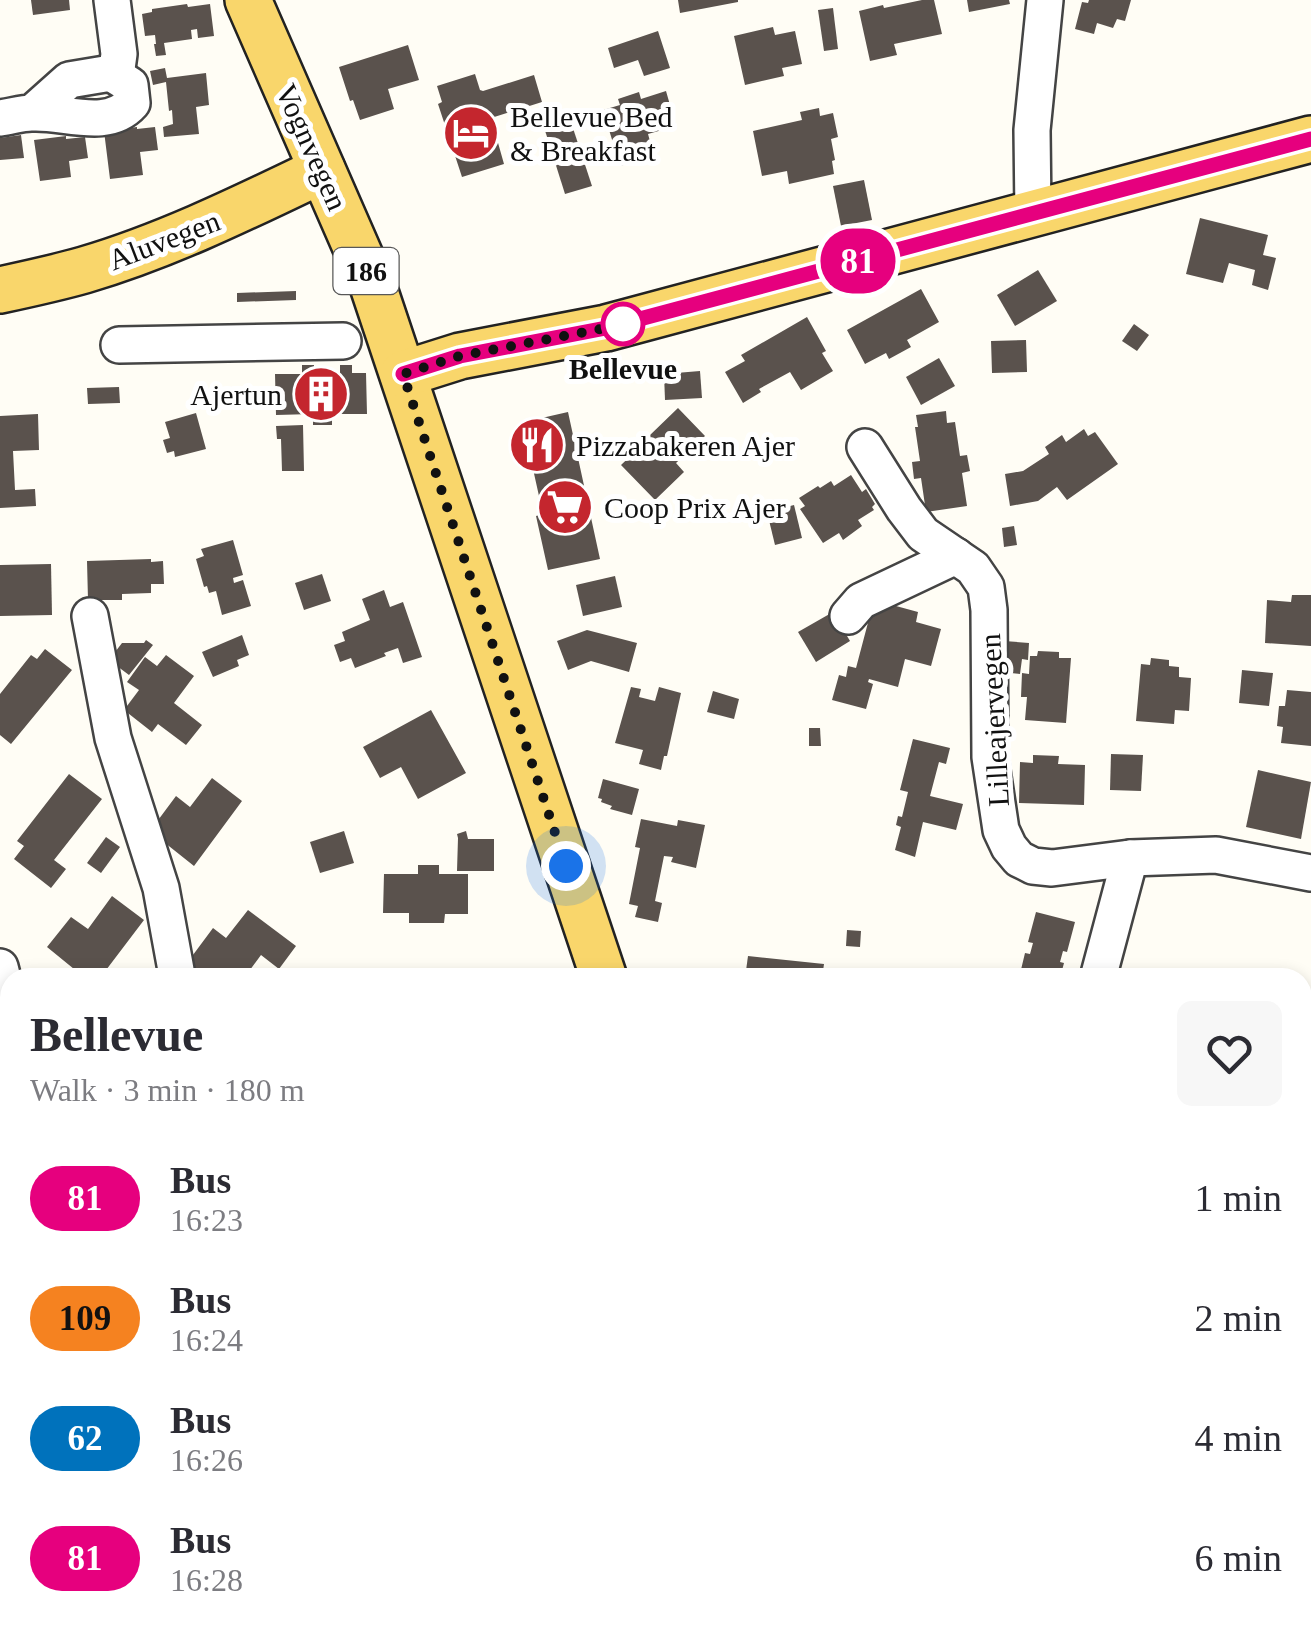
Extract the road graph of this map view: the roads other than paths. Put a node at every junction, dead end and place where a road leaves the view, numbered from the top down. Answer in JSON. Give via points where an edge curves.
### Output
{"nodes":[{"id":1,"x":112,"y":0,"type":"edge"},
{"id":2,"x":248,"y":0,"type":"edge"},
{"id":3,"x":1045,"y":0,"type":"edge"},
{"id":4,"x":16,"y":116,"type":"edge"},
{"id":5,"x":1311,"y":139,"type":"edge"},
{"id":6,"x":322,"y":170,"type":"junction"},
{"id":7,"x":1033,"y":214,"type":"junction"},
{"id":8,"x":0,"y":290,"type":"edge"},
{"id":9,"x":342,"y":341,"type":"dead end"},
{"id":10,"x":118,"y":345,"type":"dead end"},
{"id":11,"x":403,"y":374,"type":"junction"},
{"id":12,"x":865,"y":447,"type":"dead end"},
{"id":13,"x":956,"y":556,"type":"junction"},
{"id":14,"x":90,"y":616,"type":"dead end"},
{"id":15,"x":848,"y":616,"type":"dead end"},
{"id":16,"x":1130,"y":858,"type":"junction"},
{"id":17,"x":1311,"y":872,"type":"edge"},
{"id":18,"x":176,"y":968,"type":"edge"},
{"id":19,"x":601,"y":968,"type":"edge"},
{"id":20,"x":1101,"y":968,"type":"edge"}],
"edges":[{"from":1,"to":4,"type":"street","via":[[116,76],[69,80]]},
{"from":2,"to":6,"type":"main road","name":"Vognvegen","number":"186"},
{"from":3,"to":7,"type":"street","via":[[1032,130]]},
{"from":5,"to":7,"type":"main road"},
{"from":6,"to":8,"type":"main road","name":"Aluvegen","via":[[148,248]]},
{"from":6,"to":11,"type":"main road","name":"Vognvegen","number":"186"},
{"from":7,"to":11,"type":"main road","via":[[606,328]]},
{"from":9,"to":10,"type":"street"},
{"from":11,"to":19,"type":"main road","name":"Vognvegen","number":"186"},
{"from":12,"to":13,"type":"street","name":"Lilleajervegen","via":[[923,534]]},
{"from":13,"to":15,"type":"street","via":[[861,601]]},
{"from":13,"to":16,"type":"street","name":"Lilleajervegen","via":[[986,588],[990,757],[1000,830],[1009,847],[1033,866],[1052,868]]},
{"from":14,"to":18,"type":"street","via":[[113,738],[161,888]]},
{"from":16,"to":17,"type":"street","name":"Lilleajervegen","via":[[1216,855]]},
{"from":16,"to":20,"type":"street"}]}
